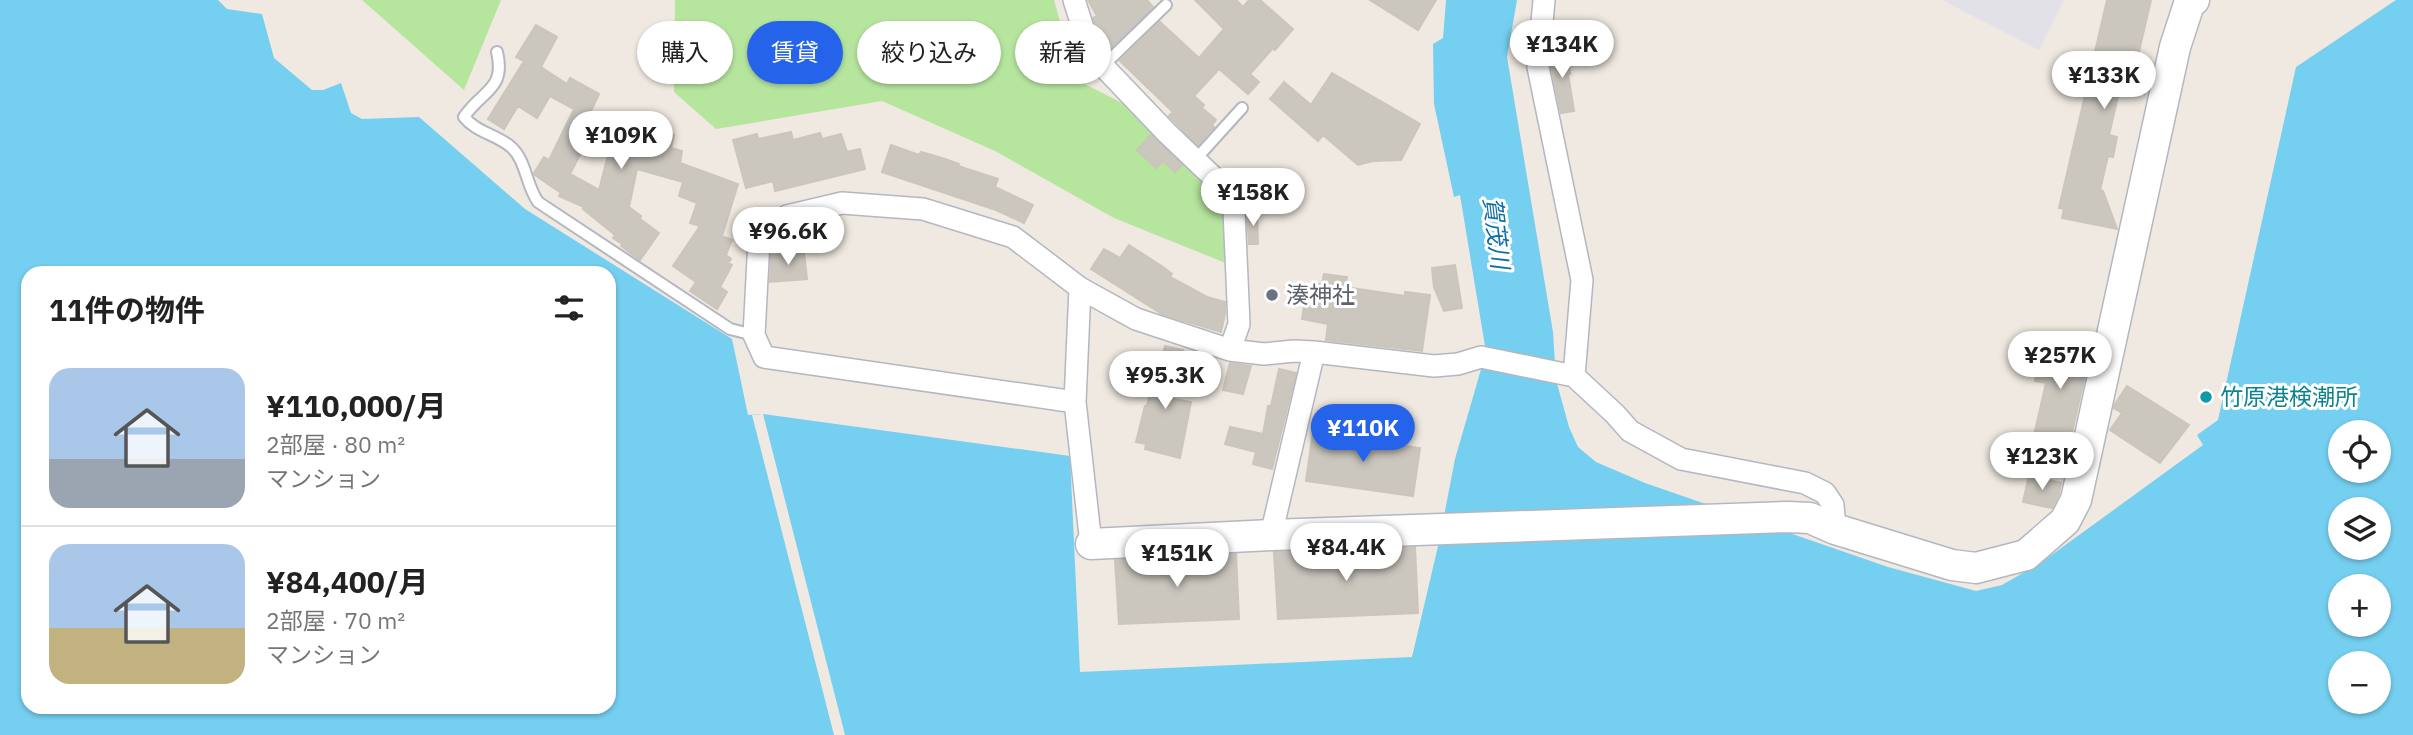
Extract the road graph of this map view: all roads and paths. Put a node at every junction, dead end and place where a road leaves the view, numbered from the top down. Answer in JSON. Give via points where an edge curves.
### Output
{"nodes":[{"id":1,"x":1074,"y":0,"type":"edge"},
{"id":2,"x":1544,"y":0,"type":"edge"},
{"id":3,"x":2194,"y":0,"type":"edge"},
{"id":4,"x":1166,"y":5,"type":"dead end"},
{"id":5,"x":1081,"y":21,"type":"edge"},
{"id":6,"x":497,"y":52,"type":"dead end"},
{"id":7,"x":1111,"y":58,"type":"edge"},
{"id":8,"x":1111,"y":74,"type":"edge"},
{"id":9,"x":1242,"y":108,"type":"dead end"},
{"id":10,"x":1195,"y":160,"type":"junction"},
{"id":11,"x":1080,"y":288,"type":"junction"},
{"id":12,"x":754,"y":335,"type":"junction"},
{"id":13,"x":1230,"y":350,"type":"junction"},
{"id":14,"x":1314,"y":352,"type":"junction"},
{"id":15,"x":1565,"y":375,"type":"junction"},
{"id":16,"x":1075,"y":402,"type":"junction"},
{"id":17,"x":1835,"y":528,"type":"junction"},
{"id":18,"x":1271,"y":535,"type":"junction"},
{"id":19,"x":1091,"y":544,"type":"joint"}],
"edges":[{"from":1,"to":5,"type":"street"},
{"from":2,"to":15,"type":"street","via":[[1538,67],[1582,280]]},
{"from":3,"to":17,"type":"street","via":[[2175,47],[2076,500],[2065,521],[2026,555],[1976,568],[1952,565]]},
{"from":4,"to":7,"type":"lane"},
{"from":6,"to":12,"type":"lane","via":[[497,84],[464,117],[471,126],[511,146],[538,202],[730,329]]},
{"from":8,"to":10,"type":"street"},
{"from":9,"to":10,"type":"lane"},
{"from":10,"to":13,"type":"street","via":[[1231,194],[1234,210],[1239,324]]},
{"from":11,"to":12,"type":"street","via":[[1013,237],[923,209],[842,203],[787,216],[759,240]]},
{"from":11,"to":13,"type":"street","via":[[1136,318]]},
{"from":11,"to":16,"type":"street"},
{"from":12,"to":16,"type":"street","via":[[764,357]]},
{"from":13,"to":14,"type":"street"},
{"from":14,"to":15,"type":"street","via":[[1434,366],[1481,357]]},
{"from":14,"to":18,"type":"street"},
{"from":15,"to":17,"type":"street","via":[[1630,431],[1681,459],[1805,483],[1825,493],[1833,505]]},
{"from":16,"to":19,"type":"street"},
{"from":17,"to":18,"type":"street","via":[[1811,518],[1775,517]]},
{"from":18,"to":19,"type":"street"}]}
